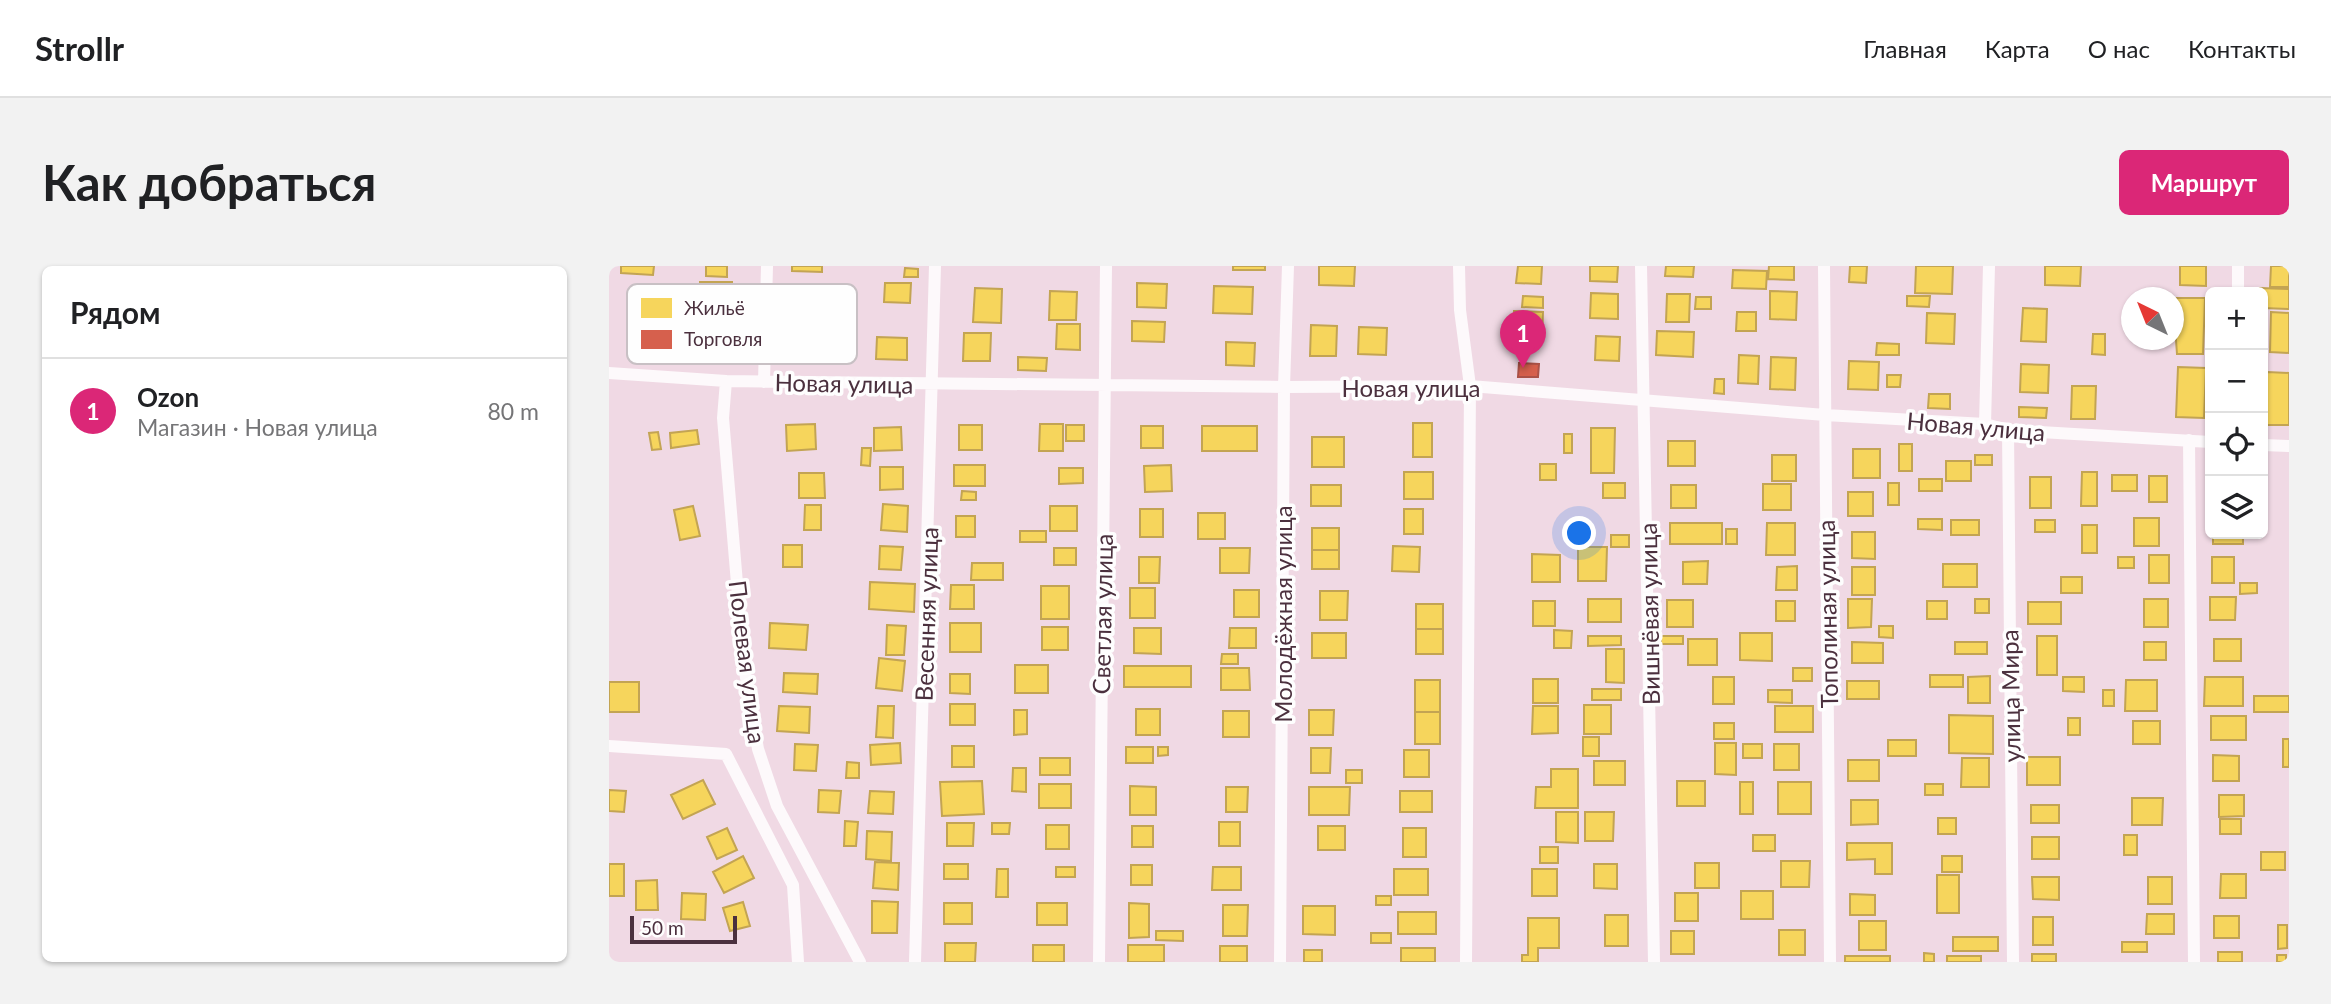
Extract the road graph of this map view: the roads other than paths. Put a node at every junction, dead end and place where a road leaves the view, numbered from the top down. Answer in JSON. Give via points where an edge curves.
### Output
{"nodes":[{"id":1,"x":767,"y":266,"type":"edge"},
{"id":2,"x":935,"y":266,"type":"edge"},
{"id":3,"x":1106,"y":266,"type":"edge"},
{"id":4,"x":1288,"y":266,"type":"edge"},
{"id":5,"x":1459,"y":266,"type":"edge"},
{"id":6,"x":1641,"y":266,"type":"edge"},
{"id":7,"x":1823,"y":266,"type":"edge"},
{"id":8,"x":1989,"y":266,"type":"edge"},
{"id":9,"x":2238,"y":266,"type":"edge"},
{"id":10,"x":767,"y":284,"type":"edge"},
{"id":11,"x":2238,"y":287,"type":"edge"},
{"id":12,"x":764,"y":364,"type":"edge"},
{"id":13,"x":609,"y":373,"type":"edge"},
{"id":14,"x":726,"y":381,"type":"junction"},
{"id":15,"x":764,"y":382,"type":"junction"},
{"id":16,"x":933,"y":384,"type":"junction"},
{"id":17,"x":1104,"y":386,"type":"junction"},
{"id":18,"x":1470,"y":386,"type":"junction"},
{"id":19,"x":1284,"y":387,"type":"junction"},
{"id":20,"x":1643,"y":399,"type":"junction"},
{"id":21,"x":1825,"y":415,"type":"junction"},
{"id":22,"x":1985,"y":424,"type":"junction"},
{"id":23,"x":2008,"y":430,"type":"junction"},
{"id":24,"x":2189,"y":440,"type":"junction"},
{"id":25,"x":2205,"y":442,"type":"edge"},
{"id":26,"x":2268,"y":445,"type":"edge"},
{"id":27,"x":2289,"y":446,"type":"edge"},
{"id":28,"x":609,"y":746,"type":"edge"},
{"id":29,"x":808,"y":865,"type":"junction"},
{"id":30,"x":793,"y":885,"type":"junction"},
{"id":31,"x":798,"y":956,"type":"edge"},
{"id":32,"x":860,"y":962,"type":"edge"},
{"id":33,"x":915,"y":962,"type":"edge"},
{"id":34,"x":1099,"y":962,"type":"edge"},
{"id":35,"x":1280,"y":962,"type":"edge"},
{"id":36,"x":1466,"y":962,"type":"edge"},
{"id":37,"x":1654,"y":962,"type":"edge"},
{"id":38,"x":1830,"y":962,"type":"edge"},
{"id":39,"x":2013,"y":962,"type":"edge"},
{"id":40,"x":2194,"y":962,"type":"edge"}],
"edges":[{"from":1,"to":10,"type":"street"},
{"from":2,"to":16,"type":"street","name":"Весенняя улица"},
{"from":3,"to":17,"type":"street","name":"Светлая улица"},
{"from":4,"to":19,"type":"street","name":"Молодёжная улица"},
{"from":5,"to":18,"type":"street","via":[[1459,310]]},
{"from":6,"to":20,"type":"street","name":"Вишнёвая улица"},
{"from":7,"to":21,"type":"street","name":"Тополиная улица"},
{"from":8,"to":22,"type":"street"},
{"from":9,"to":11,"type":"street"},
{"from":12,"to":15,"type":"street"},
{"from":13,"to":14,"type":"street","name":"Новая улица"},
{"from":14,"to":15,"type":"street","name":"Новая улица"},
{"from":14,"to":29,"type":"street","name":"Полевая улица","via":[[723,418],[744,666],[758,750],[777,806]]},
{"from":15,"to":16,"type":"street","name":"Новая улица"},
{"from":16,"to":17,"type":"street","name":"Новая улица"},
{"from":16,"to":33,"type":"street","name":"Весенняя улица"},
{"from":17,"to":19,"type":"street","name":"Новая улица"},
{"from":17,"to":34,"type":"street","name":"Светлая улица"},
{"from":18,"to":19,"type":"street","name":"Новая улица"},
{"from":18,"to":20,"type":"street","name":"Новая улица"},
{"from":18,"to":36,"type":"street"},
{"from":19,"to":35,"type":"street","name":"Молодёжная улица"},
{"from":20,"to":21,"type":"street","name":"Новая улица"},
{"from":20,"to":37,"type":"street","name":"Вишнёвая улица"},
{"from":21,"to":22,"type":"street","name":"Новая улица"},
{"from":21,"to":38,"type":"street","name":"Тополиная улица"},
{"from":22,"to":23,"type":"street","name":"Новая улица"},
{"from":23,"to":24,"type":"street","name":"Новая улица"},
{"from":23,"to":39,"type":"street","name":"улица Мира"},
{"from":24,"to":25,"type":"street","name":"Новая улица"},
{"from":24,"to":40,"type":"street"},
{"from":26,"to":27,"type":"street"},
{"from":28,"to":30,"type":"street","via":[[726,754]]},
{"from":29,"to":30,"type":"street"},
{"from":29,"to":32,"type":"street","name":"Полевая улица"},
{"from":30,"to":31,"type":"street"}]}
